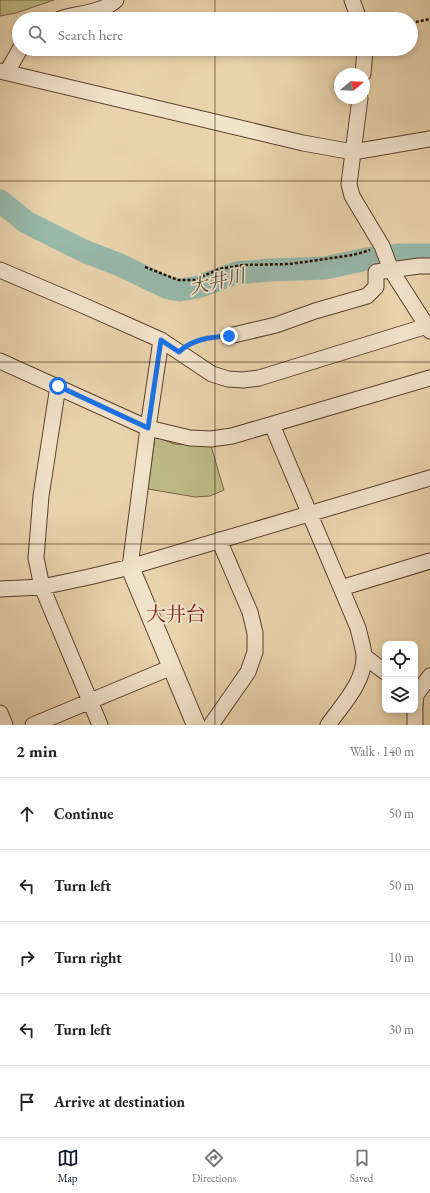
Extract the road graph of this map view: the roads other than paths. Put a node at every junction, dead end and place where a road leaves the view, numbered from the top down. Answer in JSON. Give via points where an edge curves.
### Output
{"nodes":[{"id":1,"x":116,"y":0,"type":"edge"},
{"id":2,"x":352,"y":0,"type":"edge"},
{"id":3,"x":88,"y":12,"type":"edge"},
{"id":4,"x":356,"y":12,"type":"edge"},
{"id":5,"x":15,"y":56,"type":"edge"},
{"id":6,"x":365,"y":56,"type":"edge"},
{"id":7,"x":364,"y":68,"type":"edge"},
{"id":8,"x":4,"y":71,"type":"edge"},
{"id":9,"x":359,"y":104,"type":"edge"},
{"id":10,"x":430,"y":139,"type":"edge"},
{"id":11,"x":353,"y":152,"type":"junction"},
{"id":12,"x":430,"y":266,"type":"edge"},
{"id":13,"x":0,"y":270,"type":"edge"},
{"id":14,"x":391,"y":270,"type":"junction"},
{"id":15,"x":429,"y":329,"type":"edge"},
{"id":16,"x":229,"y":336,"type":"road end"},
{"id":17,"x":161,"y":340,"type":"junction"},
{"id":18,"x":0,"y":361,"type":"edge"},
{"id":19,"x":430,"y":378,"type":"edge"},
{"id":20,"x":58,"y":386,"type":"junction"},
{"id":21,"x":272,"y":425,"type":"junction"},
{"id":22,"x":148,"y":428,"type":"junction"},
{"id":23,"x":430,"y":478,"type":"edge"},
{"id":24,"x":309,"y":513,"type":"junction"},
{"id":25,"x":219,"y":540,"type":"junction"},
{"id":26,"x":430,"y":561,"type":"edge"},
{"id":27,"x":130,"y":566,"type":"junction"},
{"id":28,"x":42,"y":587,"type":"junction"},
{"id":29,"x":341,"y":588,"type":"junction"},
{"id":30,"x":0,"y":589,"type":"edge"},
{"id":31,"x":364,"y":656,"type":"junction"},
{"id":32,"x":172,"y":667,"type":"junction"},
{"id":33,"x":382,"y":670,"type":"edge"},
{"id":34,"x":430,"y":676,"type":"edge"},
{"id":35,"x":418,"y":695,"type":"edge"},
{"id":36,"x":90,"y":701,"type":"junction"},
{"id":37,"x":0,"y":713,"type":"edge"},
{"id":38,"x":415,"y":713,"type":"edge"},
{"id":39,"x":5,"y":725,"type":"edge"},
{"id":40,"x":33,"y":725,"type":"edge"},
{"id":41,"x":100,"y":725,"type":"edge"},
{"id":42,"x":196,"y":725,"type":"edge"},
{"id":43,"x":211,"y":725,"type":"edge"},
{"id":44,"x":328,"y":725,"type":"edge"},
{"id":45,"x":414,"y":725,"type":"edge"}],
"edges":[{"from":1,"to":3,"type":"street","via":[[111,5]]},
{"from":2,"to":4,"type":"street"},
{"from":5,"to":8,"type":"street"},
{"from":6,"to":7,"type":"street"},
{"from":8,"to":11,"type":"street","via":[[303,143]]},
{"from":9,"to":11,"type":"street"},
{"from":10,"to":11,"type":"street"},
{"from":11,"to":14,"type":"street","via":[[349,184],[352,196],[382,246]]},
{"from":12,"to":14,"type":"street"},
{"from":13,"to":17,"type":"street"},
{"from":14,"to":15,"type":"street"},
{"from":14,"to":16,"type":"street","via":[[376,272],[376,287],[367,296],[315,311],[276,326]]},
{"from":15,"to":17,"type":"street","via":[[259,378],[242,380],[212,374]]},
{"from":17,"to":22,"type":"street"},
{"from":18,"to":20,"type":"street"},
{"from":19,"to":21,"type":"street"},
{"from":20,"to":22,"type":"street"},
{"from":20,"to":28,"type":"street","via":[[41,496],[36,558]]},
{"from":21,"to":22,"type":"street","via":[[211,439],[190,438]]},
{"from":21,"to":24,"type":"street"},
{"from":22,"to":27,"type":"street"},
{"from":23,"to":24,"type":"street"},
{"from":24,"to":25,"type":"street"},
{"from":24,"to":29,"type":"street"},
{"from":25,"to":27,"type":"street"},
{"from":25,"to":43,"type":"street","via":[[250,612],[256,633],[255,652],[248,672]]},
{"from":26,"to":29,"type":"street"},
{"from":27,"to":28,"type":"street"},
{"from":27,"to":32,"type":"street"},
{"from":28,"to":30,"type":"street"},
{"from":28,"to":36,"type":"street"},
{"from":29,"to":31,"type":"street","via":[[358,628]]},
{"from":31,"to":33,"type":"street"},
{"from":31,"to":44,"type":"street","via":[[357,684]]},
{"from":32,"to":36,"type":"street"},
{"from":32,"to":42,"type":"street"},
{"from":34,"to":35,"type":"street"},
{"from":36,"to":40,"type":"street"},
{"from":36,"to":41,"type":"street"},
{"from":37,"to":39,"type":"street"},
{"from":38,"to":45,"type":"street"}]}
